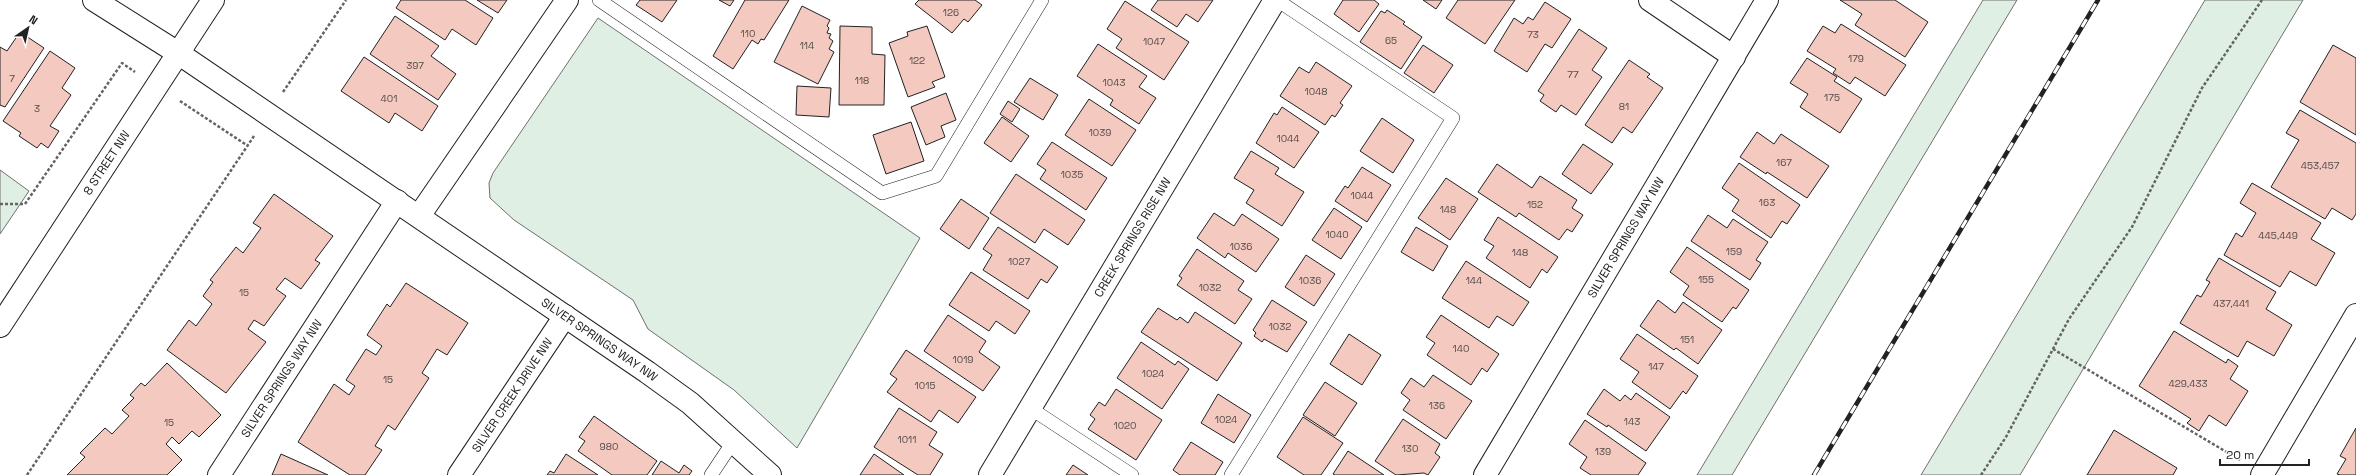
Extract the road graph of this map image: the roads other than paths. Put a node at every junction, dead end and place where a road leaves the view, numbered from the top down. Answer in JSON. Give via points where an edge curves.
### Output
{"nodes":[{"id":1,"x":94,"y":0,"type":"edge"},
{"id":2,"x":213,"y":0,"type":"edge"},
{"id":3,"x":567,"y":0,"type":"edge"},
{"id":4,"x":599,"y":0,"type":"edge"},
{"id":5,"x":1042,"y":0,"type":"edge"},
{"id":6,"x":1276,"y":0,"type":"edge"},
{"id":7,"x":1650,"y":0,"type":"edge"},
{"id":8,"x":1767,"y":0,"type":"edge"},
{"id":9,"x":178,"y":53,"type":"junction"},
{"id":10,"x":1734,"y":57,"type":"junction"},
{"id":11,"x":397,"y":201,"type":"junction"},
{"id":12,"x":419,"y":216,"type":"junction"},
{"id":13,"x":2356,"y":315,"type":"edge"},
{"id":14,"x":565,"y":316,"type":"junction"},
{"id":15,"x":0,"y":326,"type":"edge"},
{"id":16,"x":1030,"y":408,"type":"junction"},
{"id":17,"x":733,"y":442,"type":"junction"},
{"id":18,"x":2254,"y":469,"type":"edge"},
{"id":19,"x":219,"y":475,"type":"edge"},
{"id":20,"x":459,"y":475,"type":"edge"},
{"id":21,"x":711,"y":475,"type":"edge"},
{"id":22,"x":770,"y":475,"type":"edge"},
{"id":23,"x":990,"y":475,"type":"edge"},
{"id":24,"x":1132,"y":475,"type":"edge"},
{"id":25,"x":1231,"y":475,"type":"edge"},
{"id":26,"x":1486,"y":475,"type":"edge"}],
"edges":[{"from":1,"to":9,"type":"street","name":"SILVER SPRINGS WAY NW"},
{"from":2,"to":9,"type":"street","name":"8 STREET NW"},
{"from":3,"to":12,"type":"street"},
{"from":4,"to":5,"type":"lane","via":[[882,193],[936,176]]},
{"from":6,"to":16,"type":"street","name":"CREEK SPRINGS RISE NW"},
{"from":6,"to":25,"type":"lane","via":[[1453,118]]},
{"from":7,"to":10,"type":"street"},
{"from":8,"to":10,"type":"street","name":"SILVER SPRINGS WAY NW"},
{"from":9,"to":11,"type":"street","name":"SILVER SPRINGS WAY NW"},
{"from":9,"to":15,"type":"street","name":"8 STREET NW"},
{"from":10,"to":26,"type":"street","name":"SILVER SPRINGS WAY NW"},
{"from":11,"to":12,"type":"street","name":"SILVER SPRINGS WAY NW"},
{"from":11,"to":19,"type":"street","name":"SILVER SPRINGS WAY NW"},
{"from":12,"to":14,"type":"street","name":"SILVER SPRINGS WAY NW"},
{"from":13,"to":18,"type":"street"},
{"from":14,"to":17,"type":"street","name":"SILVER SPRINGS WAY NW","via":[[667,386]]},
{"from":14,"to":20,"type":"street","name":"SILVER CREEK DRIVE NW"},
{"from":16,"to":23,"type":"street","name":"CREEK SPRINGS RISE NW"},
{"from":16,"to":24,"type":"lane"},
{"from":17,"to":21,"type":"lane"},
{"from":17,"to":22,"type":"street","name":"SILVER SPRINGS WAY NW"}]}
